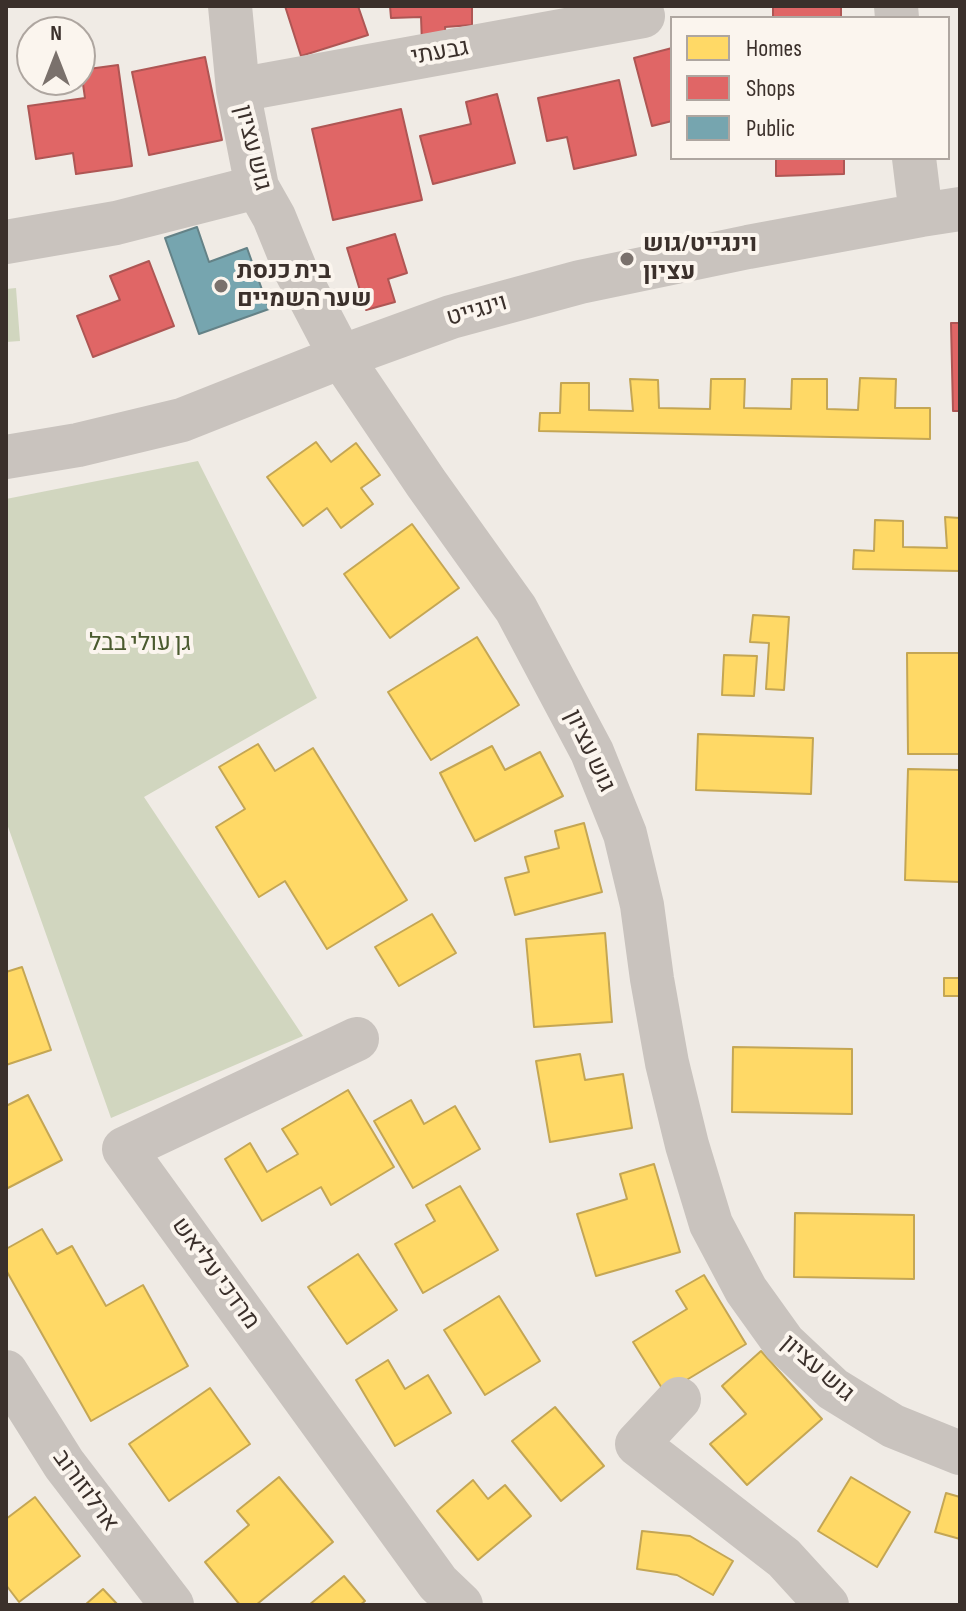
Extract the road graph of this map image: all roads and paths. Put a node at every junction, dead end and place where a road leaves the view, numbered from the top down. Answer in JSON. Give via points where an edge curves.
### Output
{"nodes":[{"id":1,"x":230,"y":6,"type":"edge"},
{"id":2,"x":643,"y":16,"type":"dead end"},
{"id":3,"x":238,"y":90,"type":"junction"},
{"id":4,"x":915,"y":160,"type":"edge"},
{"id":5,"x":257,"y":187,"type":"junction"},
{"id":6,"x":940,"y":212,"type":"edge"},
{"id":7,"x":6,"y":242,"type":"edge"},
{"id":8,"x":341,"y":357,"type":"junction"},
{"id":9,"x":6,"y":457,"type":"edge"},
{"id":10,"x":357,"y":1039,"type":"dead end"},
{"id":11,"x":6,"y":1372,"type":"edge"},
{"id":12,"x":679,"y":1399,"type":"dead end"},
{"id":13,"x":960,"y":1453,"type":"edge"},
{"id":14,"x":172,"y":1605,"type":"edge"},
{"id":15,"x":461,"y":1605,"type":"edge"},
{"id":16,"x":827,"y":1605,"type":"edge"}],
"edges":[{"from":1,"to":3,"type":"street","name":"גוש עציון"},
{"from":2,"to":3,"type":"street","name":"גבעתי"},
{"from":3,"to":5,"type":"street","name":"גוש עציון"},
{"from":4,"to":6,"type":"street"},
{"from":5,"to":7,"type":"street","via":[[116,223]]},
{"from":5,"to":8,"type":"street","name":"גוש עציון"},
{"from":6,"to":8,"type":"street","name":"וינגייט","via":[[580,282],[451,317]]},
{"from":8,"to":9,"type":"street","name":"וינגייט","via":[[182,420]]},
{"from":8,"to":13,"type":"street","name":"גוש עציון","via":[[516,609],[592,752],[625,834],[687,1145],[711,1224],[746,1290],[784,1343],[833,1389],[893,1426]]},
{"from":10,"to":15,"type":"street","name":"מרדכי עליאש","via":[[124,1149],[438,1583]]},
{"from":11,"to":14,"type":"street","name":"ארלוזורוב","via":[[64,1464]]},
{"from":12,"to":16,"type":"street","via":[[637,1444],[784,1558]]}]}
